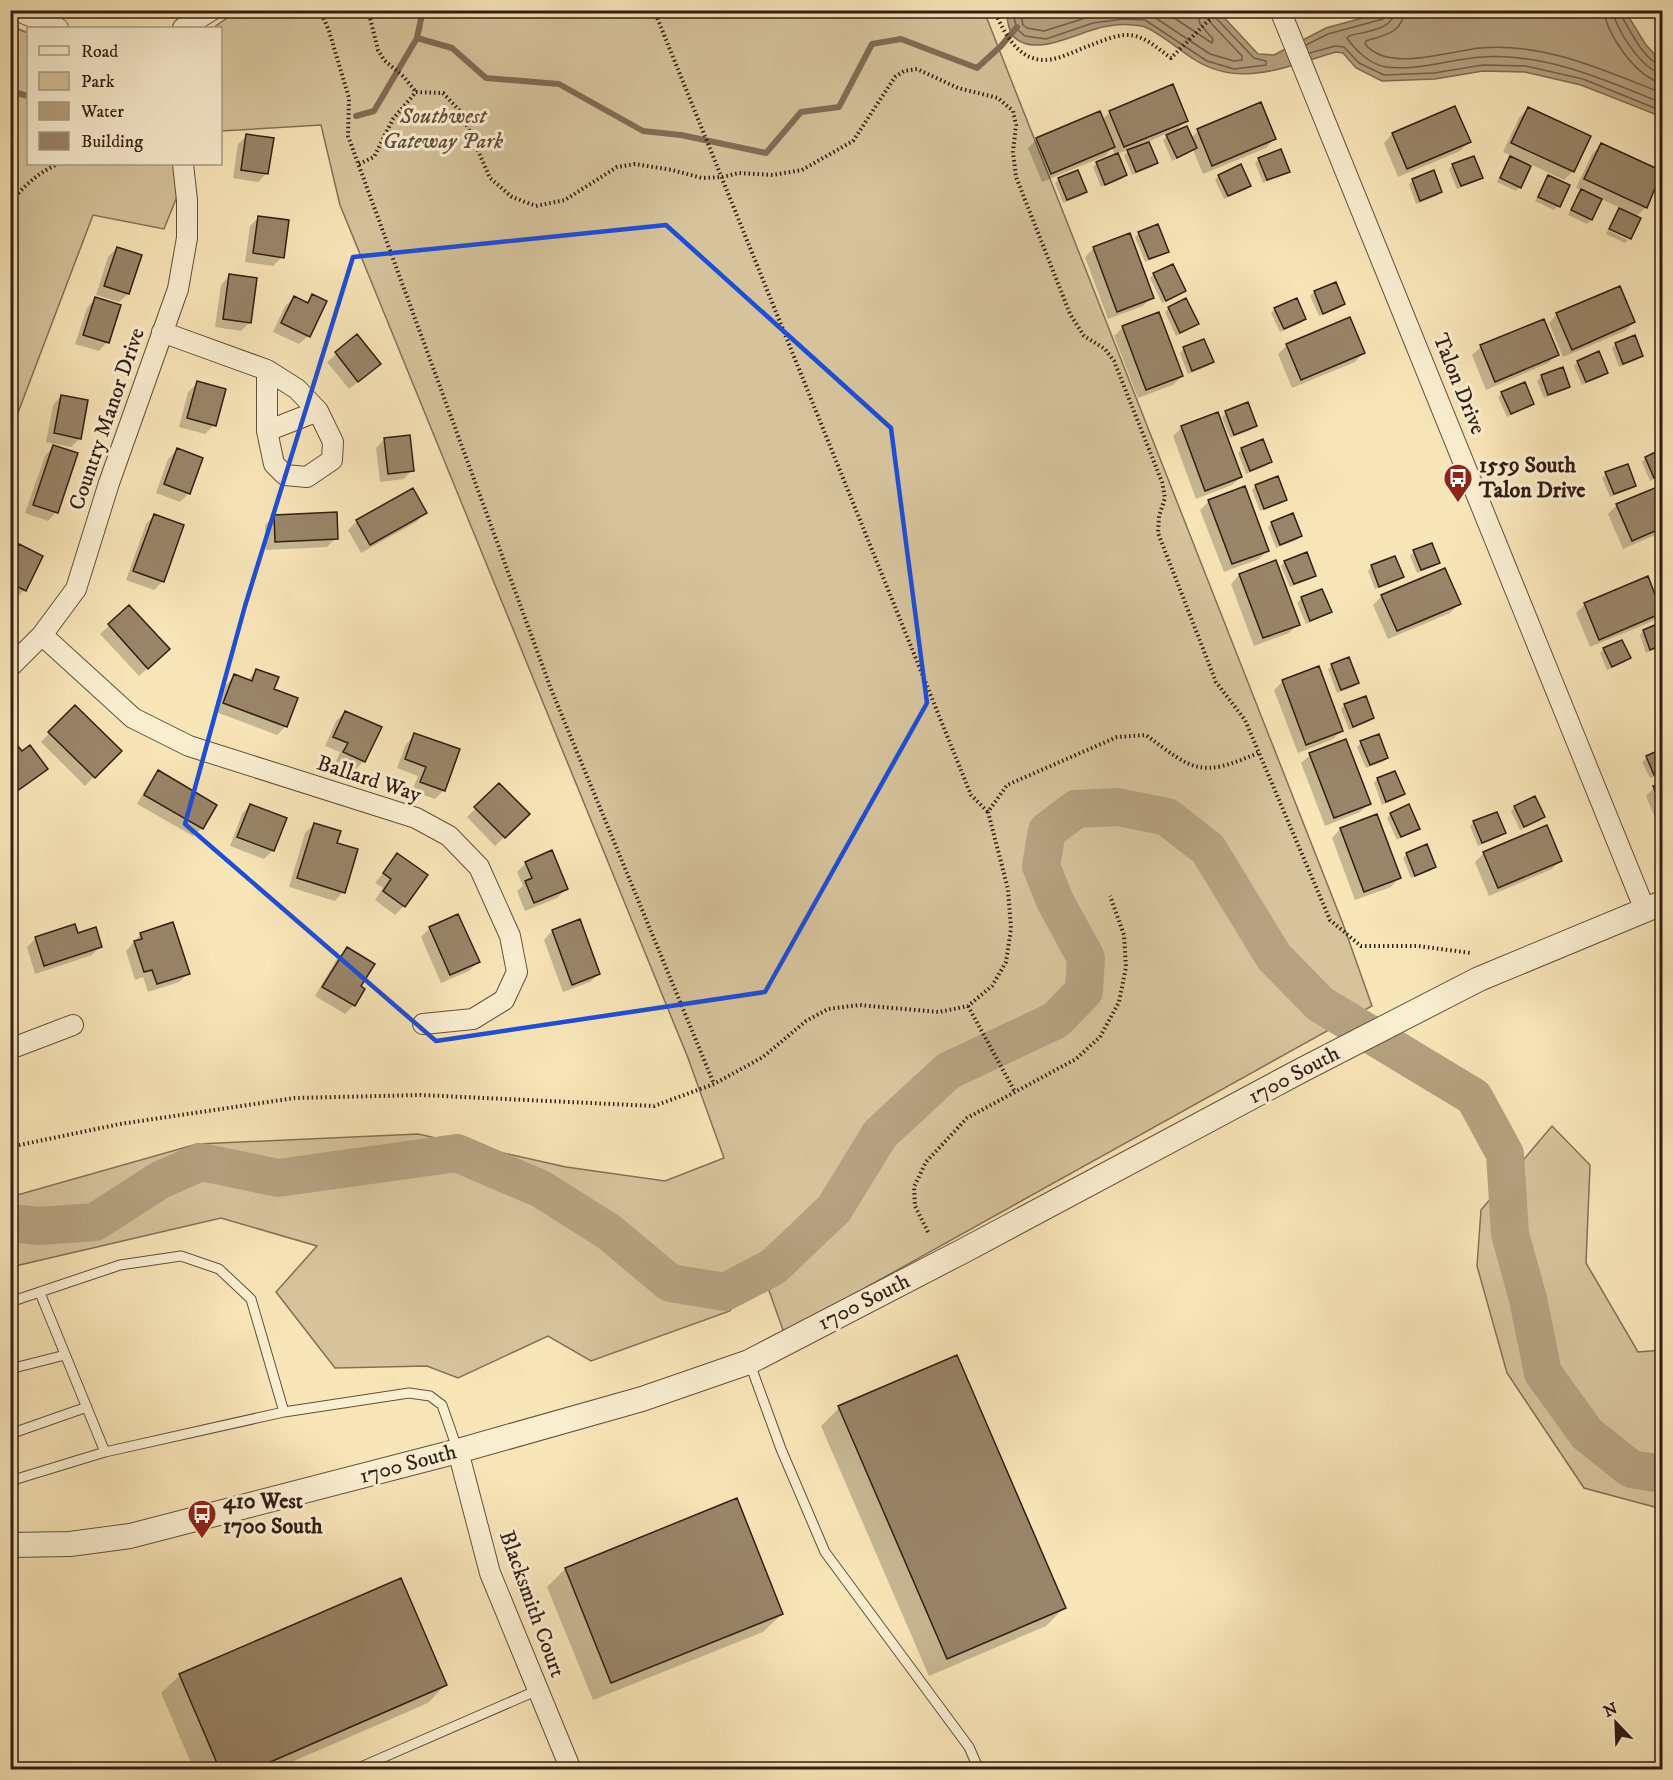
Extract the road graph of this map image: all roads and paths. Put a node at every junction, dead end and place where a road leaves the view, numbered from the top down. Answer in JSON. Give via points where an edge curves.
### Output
{"nodes":[{"id":1,"x":16,"y":10,"type":"edge"},
{"id":2,"x":212,"y":10,"type":"edge"},
{"id":3,"x":320,"y":10,"type":"edge"},
{"id":4,"x":368,"y":10,"type":"edge"},
{"id":5,"x":654,"y":10,"type":"edge"},
{"id":6,"x":994,"y":10,"type":"edge"},
{"id":7,"x":1219,"y":10,"type":"edge"},
{"id":8,"x":1282,"y":15,"type":"edge"},
{"id":9,"x":56,"y":27,"type":"edge"},
{"id":10,"x":185,"y":27,"type":"edge"},
{"id":11,"x":416,"y":92,"type":"junction"},
{"id":12,"x":359,"y":164,"type":"junction"},
{"id":13,"x":56,"y":165,"type":"edge"},
{"id":14,"x":183,"y":165,"type":"edge"},
{"id":15,"x":722,"y":177,"type":"junction"},
{"id":16,"x":10,"y":204,"type":"edge"},
{"id":17,"x":162,"y":332,"type":"junction"},
{"id":18,"x":267,"y":370,"type":"junction"},
{"id":19,"x":318,"y":411,"type":"junction"},
{"id":20,"x":267,"y":431,"type":"junction"},
{"id":21,"x":42,"y":635,"type":"junction"},
{"id":22,"x":10,"y":667,"type":"edge"},
{"id":23,"x":1258,"y":753,"type":"junction"},
{"id":24,"x":988,"y":812,"type":"junction"},
{"id":25,"x":1110,"y":896,"type":"dead end"},
{"id":26,"x":1654,"y":907,"type":"edge"},
{"id":27,"x":1471,"y":953,"type":"dead end"},
{"id":28,"x":968,"y":1006,"type":"junction"},
{"id":29,"x":423,"y":1024,"type":"dead end"},
{"id":30,"x":73,"y":1025,"type":"dead end"},
{"id":31,"x":10,"y":1049,"type":"edge"},
{"id":32,"x":714,"y":1084,"type":"junction"},
{"id":33,"x":1015,"y":1092,"type":"junction"},
{"id":34,"x":10,"y":1147,"type":"edge"},
{"id":35,"x":928,"y":1232,"type":"dead end"},
{"id":36,"x":40,"y":1293,"type":"junction"},
{"id":37,"x":10,"y":1302,"type":"edge"},
{"id":38,"x":65,"y":1354,"type":"junction"},
{"id":39,"x":749,"y":1362,"type":"junction"},
{"id":40,"x":10,"y":1369,"type":"edge"},
{"id":41,"x":87,"y":1407,"type":"junction"},
{"id":42,"x":284,"y":1412,"type":"junction"},
{"id":43,"x":10,"y":1434,"type":"edge"},
{"id":44,"x":458,"y":1451,"type":"junction"},
{"id":45,"x":105,"y":1452,"type":"junction"},
{"id":46,"x":10,"y":1481,"type":"edge"},
{"id":47,"x":10,"y":1545,"type":"edge"},
{"id":48,"x":538,"y":1690,"type":"junction"},
{"id":49,"x":354,"y":1770,"type":"edge"},
{"id":50,"x":571,"y":1770,"type":"edge"},
{"id":51,"x":979,"y":1770,"type":"edge"}],
"edges":[{"from":1,"to":9,"type":"street"},
{"from":2,"to":10,"type":"street"},
{"from":3,"to":12,"type":"path","via":[[349,98],[348,136]]},
{"from":4,"to":11,"type":"path","via":[[378,50]]},
{"from":5,"to":15,"type":"path"},
{"from":6,"to":7,"type":"path","via":[[1015,47],[1039,60],[1056,59],[1126,35],[1143,38],[1171,58]]},
{"from":8,"to":26,"type":"street","name":"Talon Drive"},
{"from":11,"to":12,"type":"path","via":[[393,120],[374,157]]},
{"from":11,"to":15,"type":"path","via":[[442,93],[460,112],[490,178],[512,197],[536,206],[565,200],[617,166],[635,164],[702,178]]},
{"from":12,"to":32,"type":"path","via":[[551,689]]},
{"from":13,"to":16,"type":"path","via":[[20,191]]},
{"from":14,"to":17,"type":"street","name":"Country Manor Drive","via":[[187,238],[178,289]]},
{"from":15,"to":23,"type":"path","via":[[802,170],[837,151],[853,141],[895,77],[904,71],[917,69],[958,88],[998,98],[1013,111],[1016,177],[1070,314],[1084,336],[1105,349],[1114,361],[1162,482],[1165,498],[1158,533],[1216,682],[1245,720]]},
{"from":15,"to":24,"type":"path","via":[[971,795]]},
{"from":17,"to":18,"type":"street"},
{"from":17,"to":21,"type":"street","name":"Country Manor Drive","via":[[76,589]]},
{"from":18,"to":19,"type":"street","via":[[297,389]]},
{"from":18,"to":20,"type":"street"},
{"from":19,"to":20,"type":"street"},
{"from":19,"to":20,"type":"street","via":[[333,442],[332,460],[307,477],[285,475],[274,465]]},
{"from":21,"to":22,"type":"street","name":"Country Manor Drive"},
{"from":21,"to":29,"type":"street","name":"Ballard Way","via":[[133,718],[189,746],[416,818],[449,836],[479,867],[510,936],[517,972],[504,1000],[473,1019]]},
{"from":23,"to":24,"type":"path","via":[[1229,765],[1201,769],[1181,761],[1146,735],[1117,737],[1006,785]]},
{"from":23,"to":27,"type":"path","via":[[1330,920],[1361,946],[1418,946]]},
{"from":24,"to":28,"type":"path","via":[[1008,889],[1011,929],[1006,962],[992,986]]},
{"from":25,"to":33,"type":"path","via":[[1124,935],[1126,967],[1119,1002],[1100,1037],[1076,1059]]},
{"from":26,"to":39,"type":"street","name":"1700 South","via":[[1479,979]]},
{"from":28,"to":32,"type":"path","via":[[939,1012],[859,1005],[828,1009],[806,1021],[763,1057]]},
{"from":28,"to":33,"type":"path"},
{"from":30,"to":31,"type":"street"},
{"from":32,"to":34,"type":"path","via":[[654,1106],[421,1095],[296,1098],[120,1124]]},
{"from":33,"to":35,"type":"path","via":[[967,1118],[926,1162],[914,1187],[915,1206]]},
{"from":36,"to":37,"type":"lane"},
{"from":36,"to":38,"type":"lane"},
{"from":36,"to":42,"type":"lane","via":[[120,1265],[181,1256],[219,1269],[251,1299]]},
{"from":38,"to":40,"type":"lane"},
{"from":38,"to":41,"type":"lane"},
{"from":39,"to":44,"type":"street","name":"1700 South","via":[[642,1399]]},
{"from":39,"to":51,"type":"lane","via":[[825,1552],[969,1747]]},
{"from":41,"to":43,"type":"lane"},
{"from":41,"to":45,"type":"lane"},
{"from":42,"to":44,"type":"lane","via":[[409,1393],[430,1396],[442,1405]]},
{"from":42,"to":45,"type":"lane"},
{"from":44,"to":47,"type":"street","name":"1700 South","via":[[130,1536],[70,1544]]},
{"from":44,"to":48,"type":"street","name":"Blacksmith Court","via":[[490,1573]]},
{"from":45,"to":46,"type":"lane"},
{"from":48,"to":49,"type":"lane"},
{"from":48,"to":50,"type":"street","name":"Blacksmith Court"}]}
